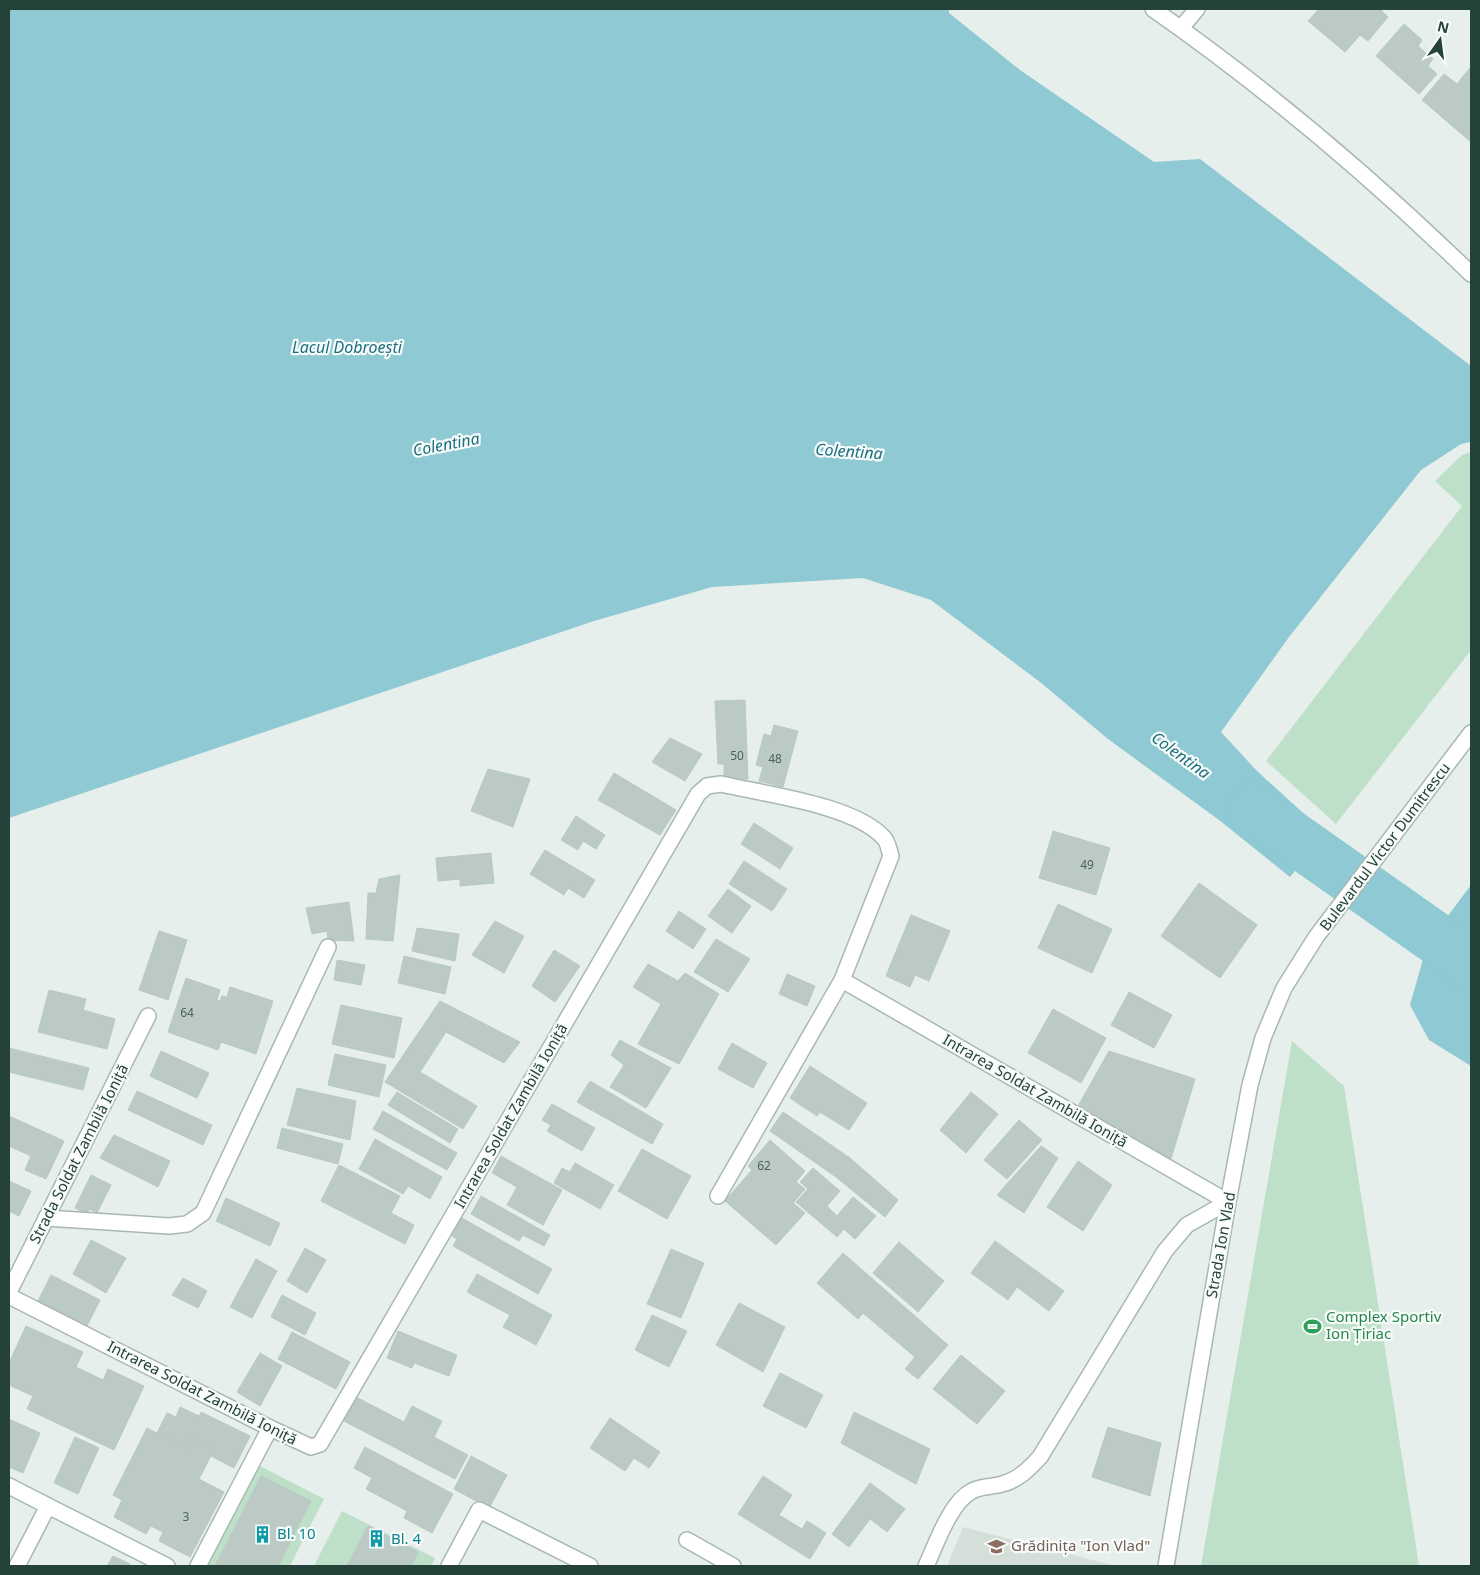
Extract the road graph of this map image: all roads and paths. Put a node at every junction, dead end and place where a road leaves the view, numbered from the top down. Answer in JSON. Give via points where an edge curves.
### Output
{"nodes":[{"id":1,"x":1153,"y":9,"type":"edge"},
{"id":2,"x":1197,"y":9,"type":"edge"},
{"id":3,"x":1181,"y":28,"type":"junction"},
{"id":4,"x":1471,"y":274,"type":"edge"},
{"id":5,"x":1471,"y":733,"type":"edge"},
{"id":6,"x":1316,"y":937,"type":"joint"},
{"id":7,"x":328,"y":947,"type":"dead end"},
{"id":8,"x":842,"y":980,"type":"junction"},
{"id":9,"x":148,"y":1016,"type":"dead end"},
{"id":10,"x":718,"y":1196,"type":"dead end"},
{"id":11,"x":1228,"y":1202,"type":"junction"},
{"id":12,"x":46,"y":1218,"type":"junction"},
{"id":13,"x":9,"y":1292,"type":"edge"},
{"id":14,"x":9,"y":1296,"type":"edge"},
{"id":15,"x":270,"y":1428,"type":"junction"},
{"id":16,"x":9,"y":1486,"type":"edge"},
{"id":17,"x":48,"y":1506,"type":"junction"},
{"id":18,"x":687,"y":1540,"type":"dead end"},
{"id":19,"x":17,"y":1566,"type":"edge"},
{"id":20,"x":167,"y":1566,"type":"edge"},
{"id":21,"x":198,"y":1566,"type":"edge"},
{"id":22,"x":450,"y":1566,"type":"edge"},
{"id":23,"x":590,"y":1566,"type":"edge"},
{"id":24,"x":733,"y":1566,"type":"edge"},
{"id":25,"x":926,"y":1566,"type":"edge"},
{"id":26,"x":1166,"y":1566,"type":"edge"}],
"edges":[{"from":1,"to":3,"type":"street"},
{"from":2,"to":3,"type":"street"},
{"from":3,"to":4,"type":"street","via":[[1352,164]]},
{"from":5,"to":6,"type":"street","name":"Bulevardul Victor Dumitrescu"},
{"from":6,"to":11,"type":"street","name":"Strada Ion Vlad","via":[[1284,988],[1263,1038],[1250,1085]]},
{"from":7,"to":12,"type":"street","via":[[203,1213],[187,1224],[169,1226]]},
{"from":8,"to":10,"type":"street","name":"Intrarea Soldat Zambilă Ioniță"},
{"from":8,"to":11,"type":"street","name":"Intrarea Soldat Zambilă Ioniță"},
{"from":8,"to":15,"type":"street","name":"Intrarea Soldat Zambilă Ioniță","via":[[891,856],[886,839],[870,826],[823,806],[721,784],[707,786],[693,802],[320,1444],[311,1446]]},
{"from":9,"to":12,"type":"street","name":"Strada Soldat Zambilă Ioniță"},
{"from":11,"to":25,"type":"street","via":[[1187,1225],[1165,1251],[1040,1457],[1023,1474],[1004,1484],[972,1490],[961,1500],[950,1515]]},
{"from":11,"to":26,"type":"street","name":"Strada Ion Vlad"},
{"from":12,"to":13,"type":"street","name":"Strada Soldat Zambilă Ioniță"},
{"from":14,"to":15,"type":"street","name":"Intrarea Soldat Zambilă Ioniță"},
{"from":15,"to":21,"type":"street"},
{"from":16,"to":17,"type":"street"},
{"from":17,"to":19,"type":"street"},
{"from":17,"to":20,"type":"street"},
{"from":18,"to":24,"type":"street"},
{"from":22,"to":23,"type":"street","via":[[479,1510]]}]}
